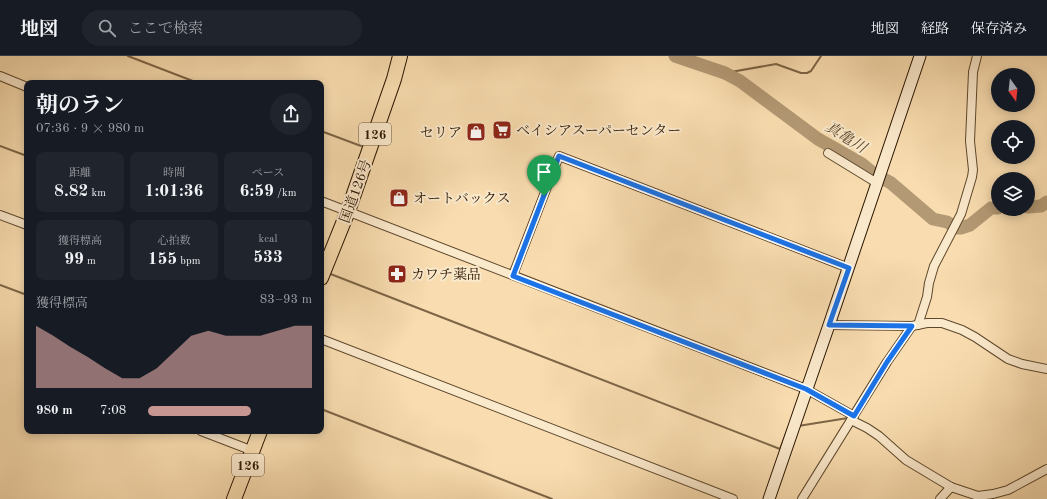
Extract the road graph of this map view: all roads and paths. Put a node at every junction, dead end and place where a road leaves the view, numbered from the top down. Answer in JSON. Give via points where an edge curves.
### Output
{"nodes":[{"id":1,"x":400,"y":56,"type":"edge"},
{"id":2,"x":920,"y":56,"type":"edge"},
{"id":3,"x":977,"y":56,"type":"edge"},
{"id":4,"x":0,"y":76,"type":"edge"},
{"id":5,"x":24,"y":86,"type":"edge"},
{"id":6,"x":828,"y":153,"type":"dead end"},
{"id":7,"x":877,"y":183,"type":"junction"},
{"id":8,"x":324,"y":202,"type":"edge"},
{"id":9,"x":348,"y":211,"type":"junction"},
{"id":10,"x":0,"y":215,"type":"edge"},
{"id":11,"x":24,"y":224,"type":"edge"},
{"id":12,"x":849,"y":268,"type":"junction"},
{"id":13,"x":324,"y":271,"type":"edge"},
{"id":14,"x":513,"y":276,"type":"junction"},
{"id":15,"x":829,"y":325,"type":"junction"},
{"id":16,"x":915,"y":325,"type":"junction"},
{"id":17,"x":324,"y":340,"type":"edge"},
{"id":18,"x":1047,"y":369,"type":"edge"},
{"id":19,"x":806,"y":389,"type":"junction"},
{"id":20,"x":852,"y":418,"type":"junction"},
{"id":21,"x":215,"y":434,"type":"edge"},
{"id":22,"x":259,"y":434,"type":"edge"},
{"id":23,"x":253,"y":451,"type":"junction"},
{"id":24,"x":1047,"y":469,"type":"edge"},
{"id":25,"x":951,"y":487,"type":"junction"},
{"id":26,"x":234,"y":499,"type":"edge"},
{"id":27,"x":733,"y":499,"type":"edge"},
{"id":28,"x":769,"y":499,"type":"edge"},
{"id":29,"x":802,"y":499,"type":"edge"},
{"id":30,"x":940,"y":499,"type":"edge"}],
"edges":[{"from":1,"to":9,"type":"highway","name":"国道126号","number":"126"},
{"from":2,"to":7,"type":"street"},
{"from":3,"to":16,"type":"street","via":[[973,72],[970,142],[972,177],[961,214],[934,266],[927,297]]},
{"from":4,"to":5,"type":"street"},
{"from":6,"to":7,"type":"street"},
{"from":7,"to":12,"type":"street"},
{"from":8,"to":9,"type":"street"},
{"from":9,"to":13,"type":"highway","name":"国道126号","number":"126"},
{"from":9,"to":14,"type":"street"},
{"from":10,"to":11,"type":"street"},
{"from":12,"to":14,"type":"street","via":[[559,156]]},
{"from":12,"to":15,"type":"street"},
{"from":14,"to":19,"type":"street"},
{"from":15,"to":16,"type":"street"},
{"from":15,"to":19,"type":"street"},
{"from":16,"to":18,"type":"street","via":[[942,323],[975,337],[1008,359]]},
{"from":16,"to":20,"type":"street","via":[[887,362]]},
{"from":17,"to":27,"type":"street"},
{"from":19,"to":20,"type":"street"},
{"from":19,"to":28,"type":"street"},
{"from":20,"to":25,"type":"street","via":[[879,436],[906,460]]},
{"from":20,"to":29,"type":"street"},
{"from":21,"to":23,"type":"street"},
{"from":22,"to":23,"type":"highway","number":"126"},
{"from":23,"to":26,"type":"highway","number":"126"},
{"from":24,"to":25,"type":"street","via":[[1008,490],[993,494],[978,496]]},
{"from":25,"to":30,"type":"street"}]}
